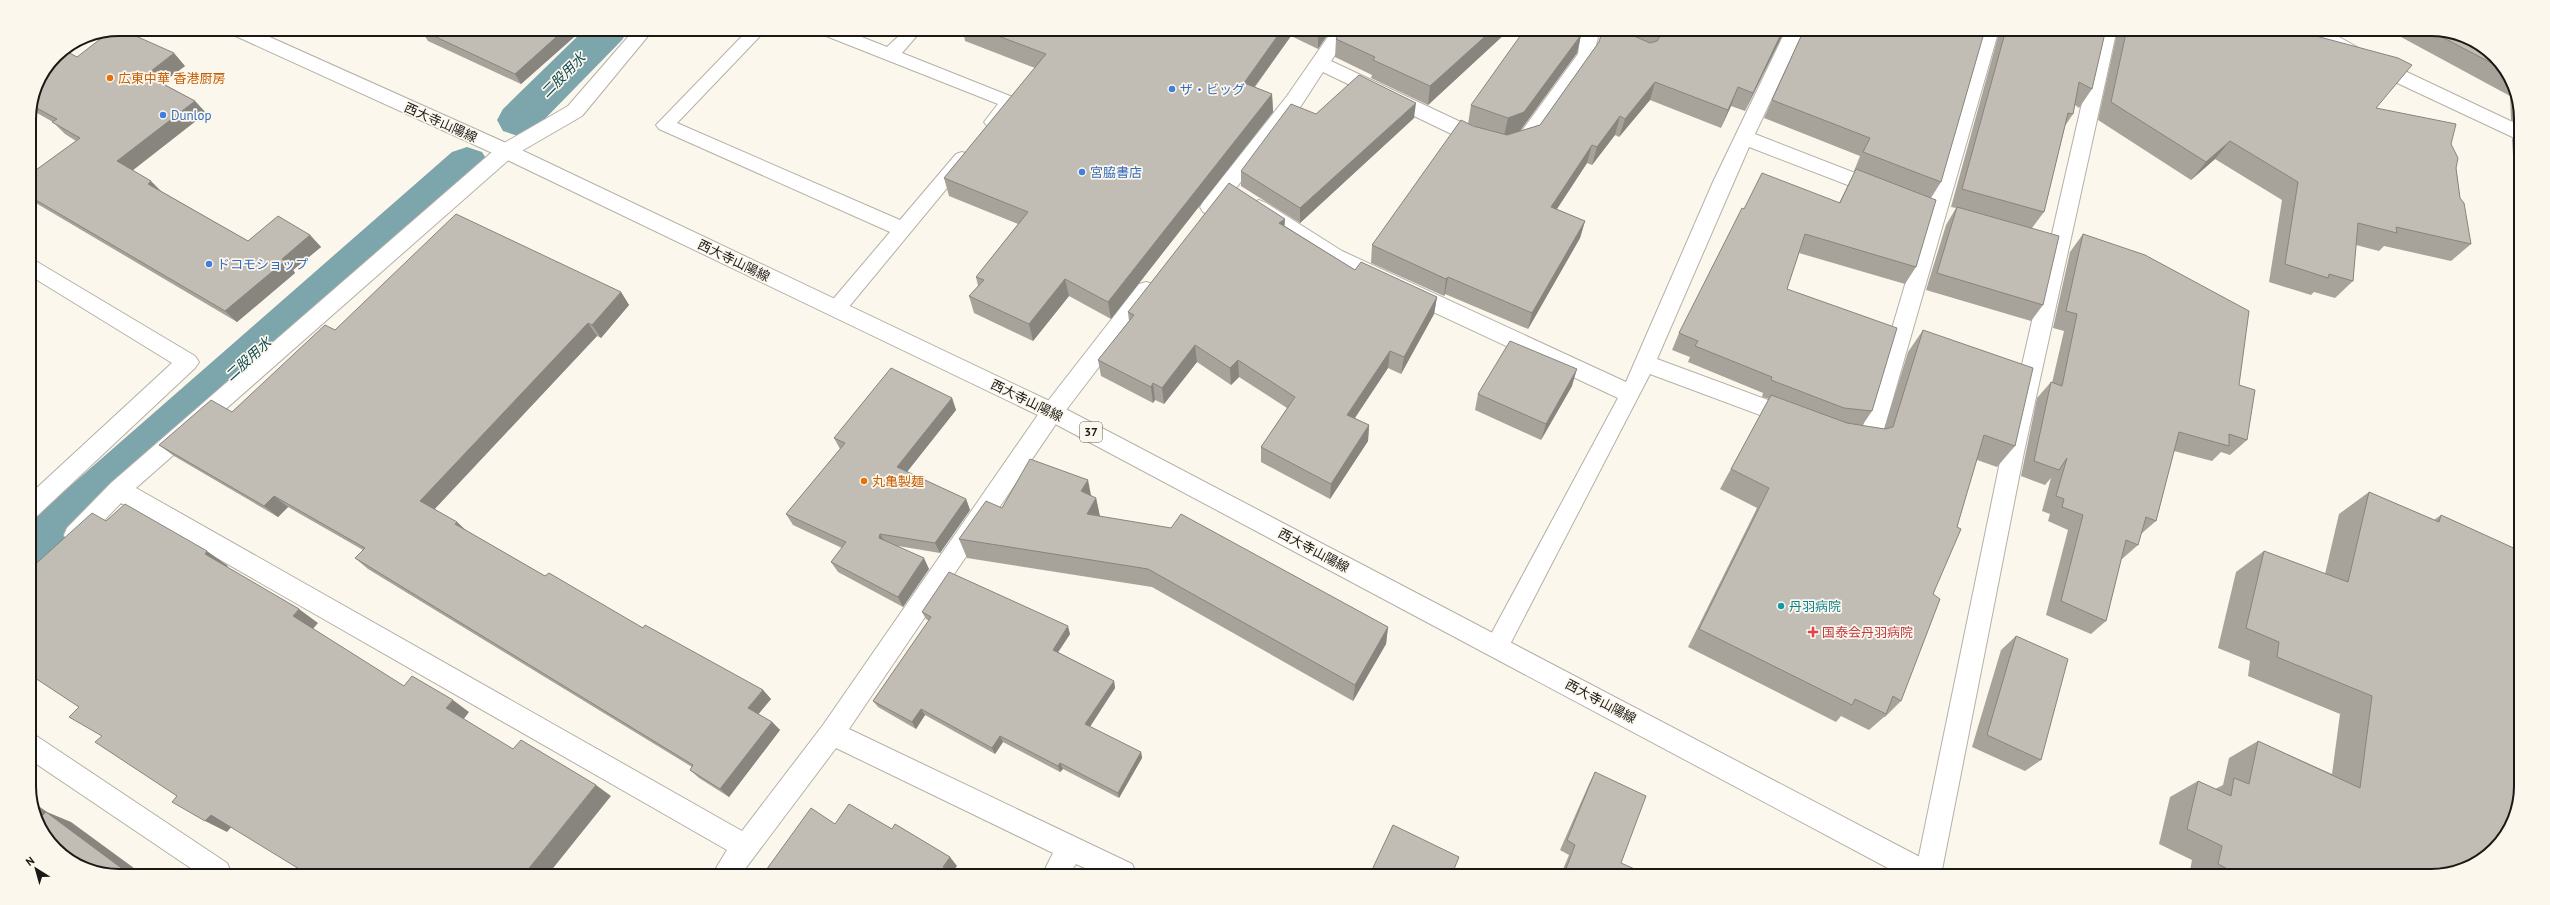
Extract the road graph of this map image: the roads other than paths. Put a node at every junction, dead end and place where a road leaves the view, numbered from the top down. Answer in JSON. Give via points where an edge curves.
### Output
{"nodes":[{"id":1,"x":251,"y":36,"type":"edge"},
{"id":2,"x":639,"y":36,"type":"edge"},
{"id":3,"x":752,"y":36,"type":"edge"},
{"id":4,"x":842,"y":36,"type":"edge"},
{"id":5,"x":908,"y":36,"type":"edge"},
{"id":6,"x":1339,"y":36,"type":"edge"},
{"id":7,"x":1596,"y":36,"type":"edge"},
{"id":8,"x":1792,"y":36,"type":"edge"},
{"id":9,"x":1988,"y":36,"type":"edge"},
{"id":10,"x":2106,"y":36,"type":"edge"},
{"id":11,"x":2322,"y":36,"type":"edge"},
{"id":12,"x":890,"y":55,"type":"junction"},
{"id":13,"x":1320,"y":63,"type":"junction"},
{"id":14,"x":2514,"y":131,"type":"edge"},
{"id":15,"x":1745,"y":138,"type":"junction"},
{"id":16,"x":506,"y":151,"type":"junction"},
{"id":17,"x":1226,"y":187,"type":"junction"},
{"id":18,"x":1894,"y":195,"type":"edge"},
{"id":19,"x":1197,"y":224,"type":"edge"},
{"id":20,"x":902,"y":229,"type":"junction"},
{"id":21,"x":36,"y":269,"type":"edge"},
{"id":22,"x":1158,"y":274,"type":"edge"},
{"id":23,"x":836,"y":309,"type":"junction"},
{"id":24,"x":1644,"y":364,"type":"junction"},
{"id":25,"x":1631,"y":394,"type":"junction"},
{"id":26,"x":1052,"y":412,"type":"junction"},
{"id":27,"x":1811,"y":426,"type":"edge"},
{"id":28,"x":1833,"y":434,"type":"edge"},
{"id":29,"x":119,"y":490,"type":"junction"},
{"id":30,"x":36,"y":503,"type":"edge"},
{"id":31,"x":61,"y":549,"type":"edge"},
{"id":32,"x":1497,"y":646,"type":"junction"},
{"id":33,"x":832,"y":733,"type":"junction"},
{"id":34,"x":36,"y":750,"type":"edge"},
{"id":35,"x":746,"y":847,"type":"junction"},
{"id":36,"x":1071,"y":848,"type":"junction"},
{"id":37,"x":214,"y":869,"type":"edge"},
{"id":38,"x":729,"y":869,"type":"edge"},
{"id":39,"x":1058,"y":869,"type":"edge"},
{"id":40,"x":1115,"y":869,"type":"edge"},
{"id":41,"x":1917,"y":869,"type":"edge"},
{"id":42,"x":1929,"y":869,"type":"edge"}],
"edges":[{"from":1,"to":16,"type":"street","name":"西大寺山陽線","number":"37"},
{"from":2,"to":16,"type":"street","via":[[575,111]]},
{"from":3,"to":20,"type":"lane","via":[[665,125]]},
{"from":4,"to":12,"type":"lane"},
{"from":5,"to":12,"type":"lane"},
{"from":6,"to":13,"type":"street"},
{"from":7,"to":13,"type":"street","via":[[1587,55],[1528,137],[1504,145],[1477,138]]},
{"from":8,"to":15,"type":"street"},
{"from":9,"to":28,"type":"street","via":[[1870,440]]},
{"from":10,"to":42,"type":"street","via":[[2052,245]]},
{"from":11,"to":14,"type":"street","via":[[2367,61]]},
{"from":12,"to":20,"type":"lane","via":[[1009,102]]},
{"from":13,"to":17,"type":"street","via":[[1294,101]]},
{"from":15,"to":18,"type":"street"},
{"from":15,"to":24,"type":"street"},
{"from":16,"to":23,"type":"street","name":"西大寺山陽線","number":"37"},
{"from":16,"to":29,"type":"street"},
{"from":17,"to":19,"type":"street"},
{"from":17,"to":25,"type":"street","via":[[1335,257]]},
{"from":20,"to":23,"type":"lane"},
{"from":21,"to":30,"type":"street","via":[[188,362]]},
{"from":22,"to":26,"type":"street"},
{"from":23,"to":26,"type":"street","name":"西大寺山陽線","number":"37"},
{"from":24,"to":25,"type":"street"},
{"from":24,"to":27,"type":"street"},
{"from":25,"to":32,"type":"street"},
{"from":26,"to":32,"type":"street","name":"西大寺山陽線","number":"37"},
{"from":26,"to":33,"type":"street"},
{"from":29,"to":31,"type":"street"},
{"from":29,"to":35,"type":"street"},
{"from":32,"to":41,"type":"street","name":"西大寺山陽線","number":"37"},
{"from":33,"to":35,"type":"street"},
{"from":33,"to":36,"type":"street"},
{"from":34,"to":37,"type":"street"},
{"from":35,"to":38,"type":"street"},
{"from":36,"to":39,"type":"street"},
{"from":36,"to":40,"type":"street"}]}
